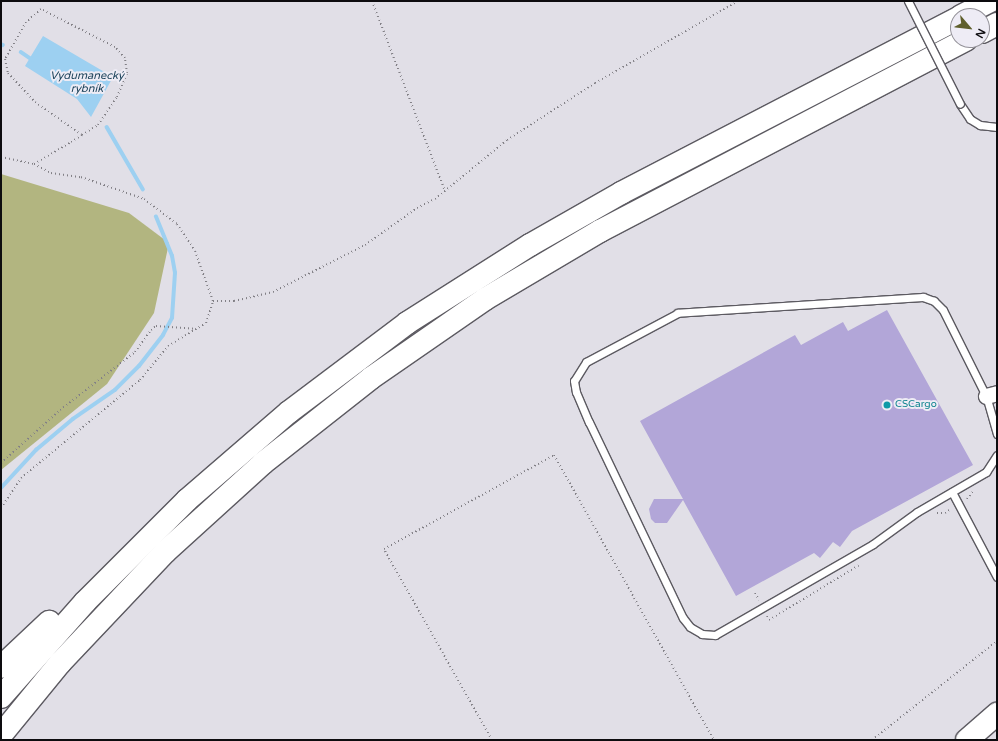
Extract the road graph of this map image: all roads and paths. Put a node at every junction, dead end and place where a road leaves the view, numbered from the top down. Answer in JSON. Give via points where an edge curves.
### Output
{"nodes":[{"id":1,"x":372,"y":1,"type":"edge"},
{"id":2,"x":738,"y":1,"type":"edge"},
{"id":3,"x":908,"y":1,"type":"edge"},
{"id":4,"x":990,"y":1,"type":"edge"},
{"id":5,"x":976,"y":8,"type":"edge"},
{"id":6,"x":950,"y":22,"type":"edge"},
{"id":7,"x":951,"y":48,"type":"edge"},
{"id":8,"x":997,"y":127,"type":"edge"},
{"id":9,"x":82,"y":135,"type":"junction"},
{"id":10,"x":1,"y":157,"type":"edge"},
{"id":11,"x":34,"y":164,"type":"junction"},
{"id":12,"x":445,"y":191,"type":"junction"},
{"id":13,"x":213,"y":301,"type":"junction"},
{"id":14,"x":194,"y":329,"type":"junction"},
{"id":15,"x":991,"y":395,"type":"edge"},
{"id":16,"x":997,"y":434,"type":"edge"},
{"id":17,"x":997,"y":455,"type":"edge"},
{"id":18,"x":1,"y":463,"type":"edge"},
{"id":19,"x":952,"y":492,"type":"junction"},
{"id":20,"x":1,"y":508,"type":"edge"},
{"id":21,"x":997,"y":577,"type":"edge"},
{"id":22,"x":85,"y":602,"type":"junction"},
{"id":23,"x":997,"y":641,"type":"edge"},
{"id":24,"x":60,"y":663,"type":"junction"},
{"id":25,"x":1,"y":667,"type":"edge"},
{"id":26,"x":1,"y":697,"type":"edge"},
{"id":27,"x":997,"y":714,"type":"edge"},
{"id":28,"x":1,"y":735,"type":"edge"},
{"id":29,"x":16,"y":740,"type":"edge"},
{"id":30,"x":492,"y":740,"type":"edge"},
{"id":31,"x":714,"y":740,"type":"edge"},
{"id":32,"x":872,"y":740,"type":"edge"},
{"id":33,"x":966,"y":740,"type":"edge"}],
"edges":[{"from":1,"to":12,"type":"path"},
{"from":2,"to":12,"type":"path","via":[[583,91],[508,140]]},
{"from":3,"to":8,"type":"lane","bridge":true,"via":[[970,119],[980,125]]},
{"from":4,"to":5,"type":"main road"},
{"from":6,"to":22,"type":"main road","via":[[614,197],[530,245],[407,323],[289,412],[233,459],[142,543]]},
{"from":7,"to":24,"type":"main road","via":[[600,231],[537,267],[426,339],[315,420],[218,503],[126,591]]},
{"from":9,"to":9,"type":"path","via":[[98,125],[117,97],[127,73],[125,58],[109,44],[41,9],[26,22],[6,59],[8,73],[35,102]]},
{"from":9,"to":11,"type":"path"},
{"from":10,"to":11,"type":"path"},
{"from":11,"to":13,"type":"path","via":[[51,173],[81,177],[144,199],[172,220],[195,251]]},
{"from":12,"to":13,"type":"path","via":[[365,245],[273,292],[234,301]]},
{"from":13,"to":14,"type":"path","via":[[206,323]]},
{"from":14,"to":18,"type":"path","via":[[156,326],[135,352],[60,410]]},
{"from":14,"to":20,"type":"path","via":[[168,346],[140,380],[21,478]]},
{"from":15,"to":16,"type":"lane"},
{"from":15,"to":19,"type":"lane","via":[[942,310],[934,302],[923,297],[678,313],[586,362],[574,382],[584,410],[683,618],[690,628],[702,634],[715,635],[766,608],[873,544],[917,512]]},
{"from":17,"to":19,"type":"lane","via":[[986,472]]},
{"from":19,"to":21,"type":"lane"},
{"from":22,"to":25,"type":"main road","via":[[55,617]]},
{"from":22,"to":26,"type":"main road"},
{"from":23,"to":32,"type":"path"},
{"from":24,"to":28,"type":"main road"},
{"from":24,"to":29,"type":"main road"},
{"from":27,"to":33,"type":"main road"},
{"from":30,"to":31,"type":"path","via":[[384,549],[554,455]]}]}
